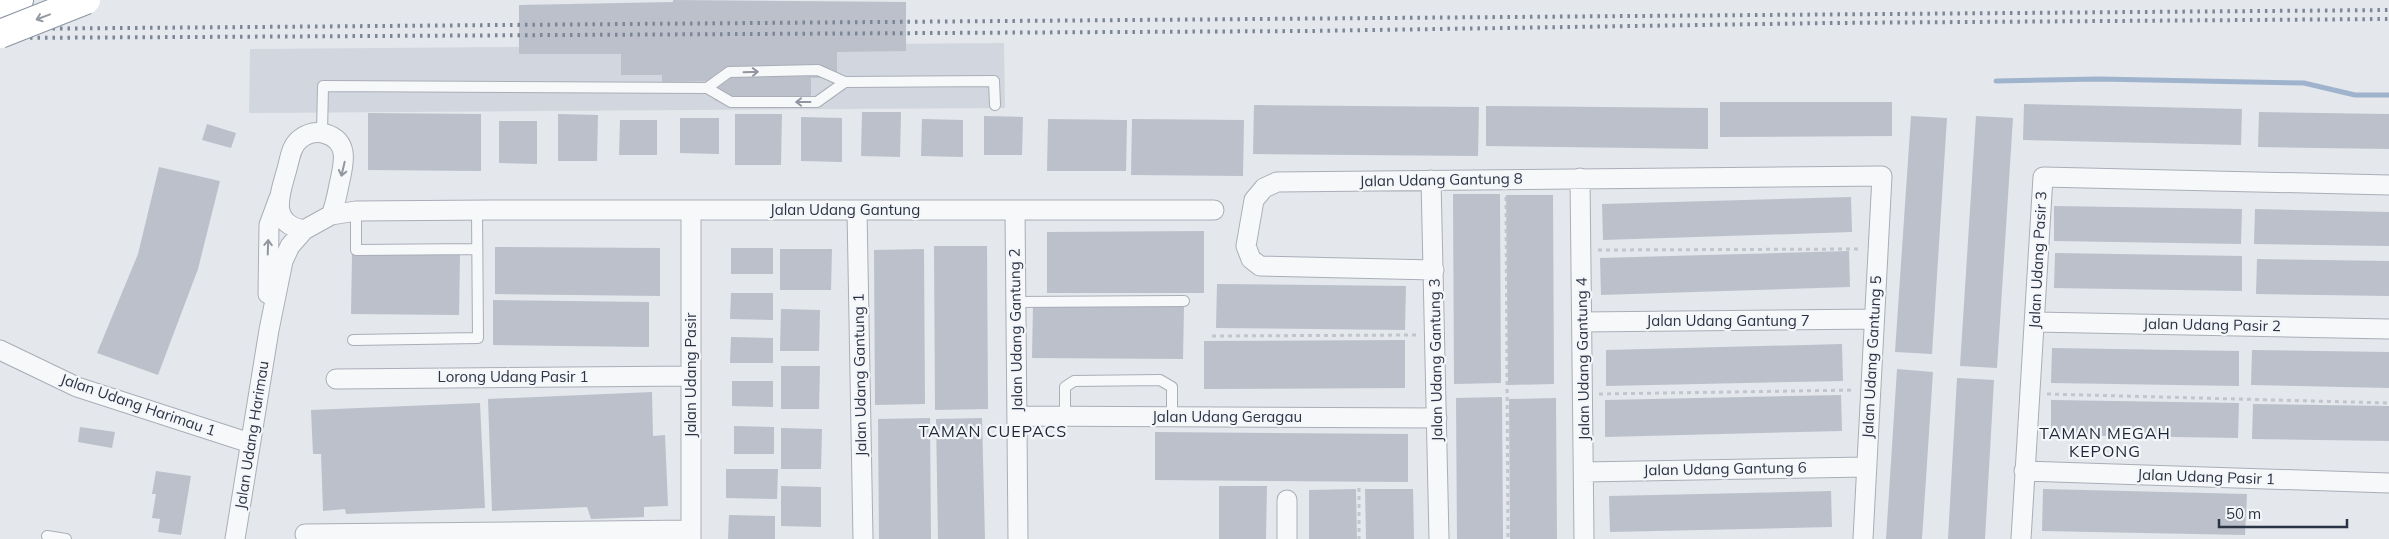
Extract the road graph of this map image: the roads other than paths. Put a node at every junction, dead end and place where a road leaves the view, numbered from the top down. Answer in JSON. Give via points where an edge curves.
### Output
{"nodes":[{"id":1,"x":19,"y":0,"type":"edge"},
{"id":2,"x":86,"y":0,"type":"edge"},
{"id":3,"x":0,"y":8,"type":"edge"},
{"id":4,"x":0,"y":34,"type":"edge"},
{"id":5,"x":845,"y":82,"type":"junction"},
{"id":6,"x":707,"y":88,"type":"junction"},
{"id":7,"x":995,"y":105,"type":"dead end"},
{"id":8,"x":322,"y":133,"type":"junction"},
{"id":9,"x":1882,"y":176,"type":"joint"},
{"id":10,"x":1580,"y":178,"type":"junction"},
{"id":11,"x":1432,"y":180,"type":"junction"},
{"id":12,"x":2389,"y":185,"type":"edge"},
{"id":13,"x":279,"y":198,"type":"junction"},
{"id":14,"x":477,"y":210,"type":"junction"},
{"id":15,"x":857,"y":210,"type":"junction"},
{"id":16,"x":1015,"y":210,"type":"junction"},
{"id":17,"x":1214,"y":210,"type":"dead end"},
{"id":18,"x":356,"y":211,"type":"junction"},
{"id":19,"x":690,"y":211,"type":"junction"},
{"id":20,"x":331,"y":215,"type":"junction"},
{"id":21,"x":304,"y":230,"type":"junction"},
{"id":22,"x":477,"y":249,"type":"junction"},
{"id":23,"x":1434,"y":270,"type":"junction"},
{"id":24,"x":1184,"y":301,"type":"dead end"},
{"id":25,"x":1016,"y":302,"type":"junction"},
{"id":26,"x":1874,"y":319,"type":"junction"},
{"id":27,"x":1582,"y":322,"type":"junction"},
{"id":28,"x":2034,"y":322,"type":"junction"},
{"id":29,"x":2389,"y":329,"type":"edge"},
{"id":30,"x":269,"y":330,"type":"junction"},
{"id":31,"x":353,"y":340,"type":"dead end"},
{"id":32,"x":0,"y":350,"type":"edge"},
{"id":33,"x":690,"y":376,"type":"junction"},
{"id":34,"x":336,"y":379,"type":"dead end"},
{"id":35,"x":1017,"y":416,"type":"junction"},
{"id":36,"x":1065,"y":416,"type":"junction"},
{"id":37,"x":1172,"y":417,"type":"junction"},
{"id":38,"x":1438,"y":418,"type":"junction"},
{"id":39,"x":250,"y":443,"type":"junction"},
{"id":40,"x":1866,"y":467,"type":"junction"},
{"id":41,"x":1584,"y":472,"type":"junction"},
{"id":42,"x":2024,"y":472,"type":"junction"},
{"id":43,"x":2389,"y":483,"type":"edge"},
{"id":44,"x":1287,"y":500,"type":"dead end"},
{"id":45,"x":305,"y":534,"type":"dead end"},
{"id":46,"x":691,"y":534,"type":"edge"},
{"id":47,"x":47,"y":536,"type":"dead end"},
{"id":48,"x":66,"y":539,"type":"edge"},
{"id":49,"x":235,"y":539,"type":"edge"},
{"id":50,"x":863,"y":539,"type":"edge"},
{"id":51,"x":1018,"y":539,"type":"edge"},
{"id":52,"x":1287,"y":539,"type":"edge"},
{"id":53,"x":1439,"y":539,"type":"edge"},
{"id":54,"x":1584,"y":539,"type":"edge"},
{"id":55,"x":1863,"y":539,"type":"edge"},
{"id":56,"x":2021,"y":539,"type":"edge"}],
"edges":[{"from":1,"to":3,"type":"highway"},
{"from":2,"to":4,"type":"highway","one_way":true,"bridge":true},
{"from":6,"to":5,"type":"lane","one_way":true,"via":[[729,72],[818,70]]},
{"from":5,"to":6,"type":"lane","one_way":true,"via":[[817,102],[731,102]]},
{"from":5,"to":7,"type":"lane","via":[[994,81]]},
{"from":6,"to":8,"type":"lane","via":[[323,86]]},
{"from":8,"to":13,"type":"street","via":[[305,135],[292,148]]},
{"from":8,"to":20,"type":"street","one_way":true,"via":[[338,141],[345,158]]},
{"from":9,"to":10,"type":"street","name":"Jalan Udang Gantung 8"},
{"from":9,"to":26,"type":"street","name":"Jalan Udang Gantung 5"},
{"from":10,"to":11,"type":"street","name":"Jalan Udang Gantung 8"},
{"from":10,"to":27,"type":"street","name":"Jalan Udang Gantung 4"},
{"from":11,"to":23,"type":"street","name":"Jalan Udang Gantung 3"},
{"from":11,"to":23,"type":"street","name":"Jalan Udang Gantung 8","via":[[1277,182],[1264,188],[1254,200],[1246,246],[1250,259],[1260,266]]},
{"from":12,"to":28,"type":"street","name":"Jalan Udang Pasir 3","via":[[2043,177]]},
{"from":13,"to":21,"type":"street","via":[[278,207],[287,223]]},
{"from":30,"to":13,"type":"street","name":"Jalan Udang Harimau","one_way":true,"via":[[269,225]]},
{"from":14,"to":18,"type":"street","name":"Jalan Udang Harimau"},
{"from":14,"to":19,"type":"street","name":"Jalan Udang Gantung"},
{"from":14,"to":22,"type":"lane"},
{"from":15,"to":16,"type":"street","name":"Jalan Udang Gantung"},
{"from":15,"to":19,"type":"street","name":"Jalan Udang Gantung"},
{"from":15,"to":50,"type":"street","name":"Jalan Udang Gantung 1"},
{"from":16,"to":17,"type":"street","name":"Jalan Udang Gantung"},
{"from":16,"to":25,"type":"street","name":"Jalan Udang Gantung 2"},
{"from":18,"to":20,"type":"street","name":"Jalan Udang Harimau"},
{"from":18,"to":22,"type":"lane","via":[[356,250]]},
{"from":19,"to":33,"type":"street","name":"Jalan Udang Pasir"},
{"from":20,"to":21,"type":"street","name":"Jalan Udang Harimau"},
{"from":21,"to":30,"type":"street","name":"Jalan Udang Harimau","via":[[290,246],[283,261]]},
{"from":22,"to":31,"type":"lane","via":[[478,338]]},
{"from":23,"to":38,"type":"street","name":"Jalan Udang Gantung 3"},
{"from":24,"to":25,"type":"lane"},
{"from":25,"to":35,"type":"street","name":"Jalan Udang Gantung 2"},
{"from":26,"to":27,"type":"street","name":"Jalan Udang Gantung 7"},
{"from":26,"to":40,"type":"street","name":"Jalan Udang Gantung 5"},
{"from":27,"to":41,"type":"street","name":"Jalan Udang Gantung 4"},
{"from":28,"to":29,"type":"street","name":"Jalan Udang Pasir 2"},
{"from":28,"to":42,"type":"street","name":"Jalan Udang Pasir 3"},
{"from":30,"to":39,"type":"street","name":"Jalan Udang Harimau"},
{"from":32,"to":39,"type":"street","name":"Jalan Udang Harimau 1","via":[[76,387]]},
{"from":33,"to":34,"type":"street","name":"Lorong Udang Pasir 1"},
{"from":33,"to":46,"type":"street","name":"Jalan Udang Pasir"},
{"from":35,"to":36,"type":"street","name":"Jalan Udang Geragau"},
{"from":35,"to":51,"type":"street","name":"Jalan Udang Gantung 2"},
{"from":36,"to":37,"type":"street","name":"Jalan Udang Geragau"},
{"from":36,"to":37,"type":"lane","via":[[1065,387],[1074,381],[1160,380],[1172,387]]},
{"from":37,"to":38,"type":"street","name":"Jalan Udang Geragau"},
{"from":38,"to":53,"type":"street","name":"Jalan Udang Gantung 3"},
{"from":39,"to":49,"type":"street","name":"Jalan Udang Harimau"},
{"from":40,"to":41,"type":"street","name":"Jalan Udang Gantung 6"},
{"from":40,"to":55,"type":"street","name":"Jalan Udang Gantung 5"},
{"from":41,"to":54,"type":"street","name":"Jalan Udang Gantung 4"},
{"from":42,"to":43,"type":"street","name":"Jalan Udang Pasir 1"},
{"from":42,"to":56,"type":"street","name":"Jalan Udang Pasir 3"},
{"from":44,"to":52,"type":"street"},
{"from":45,"to":46,"type":"street"},
{"from":47,"to":48,"type":"lane"}]}
